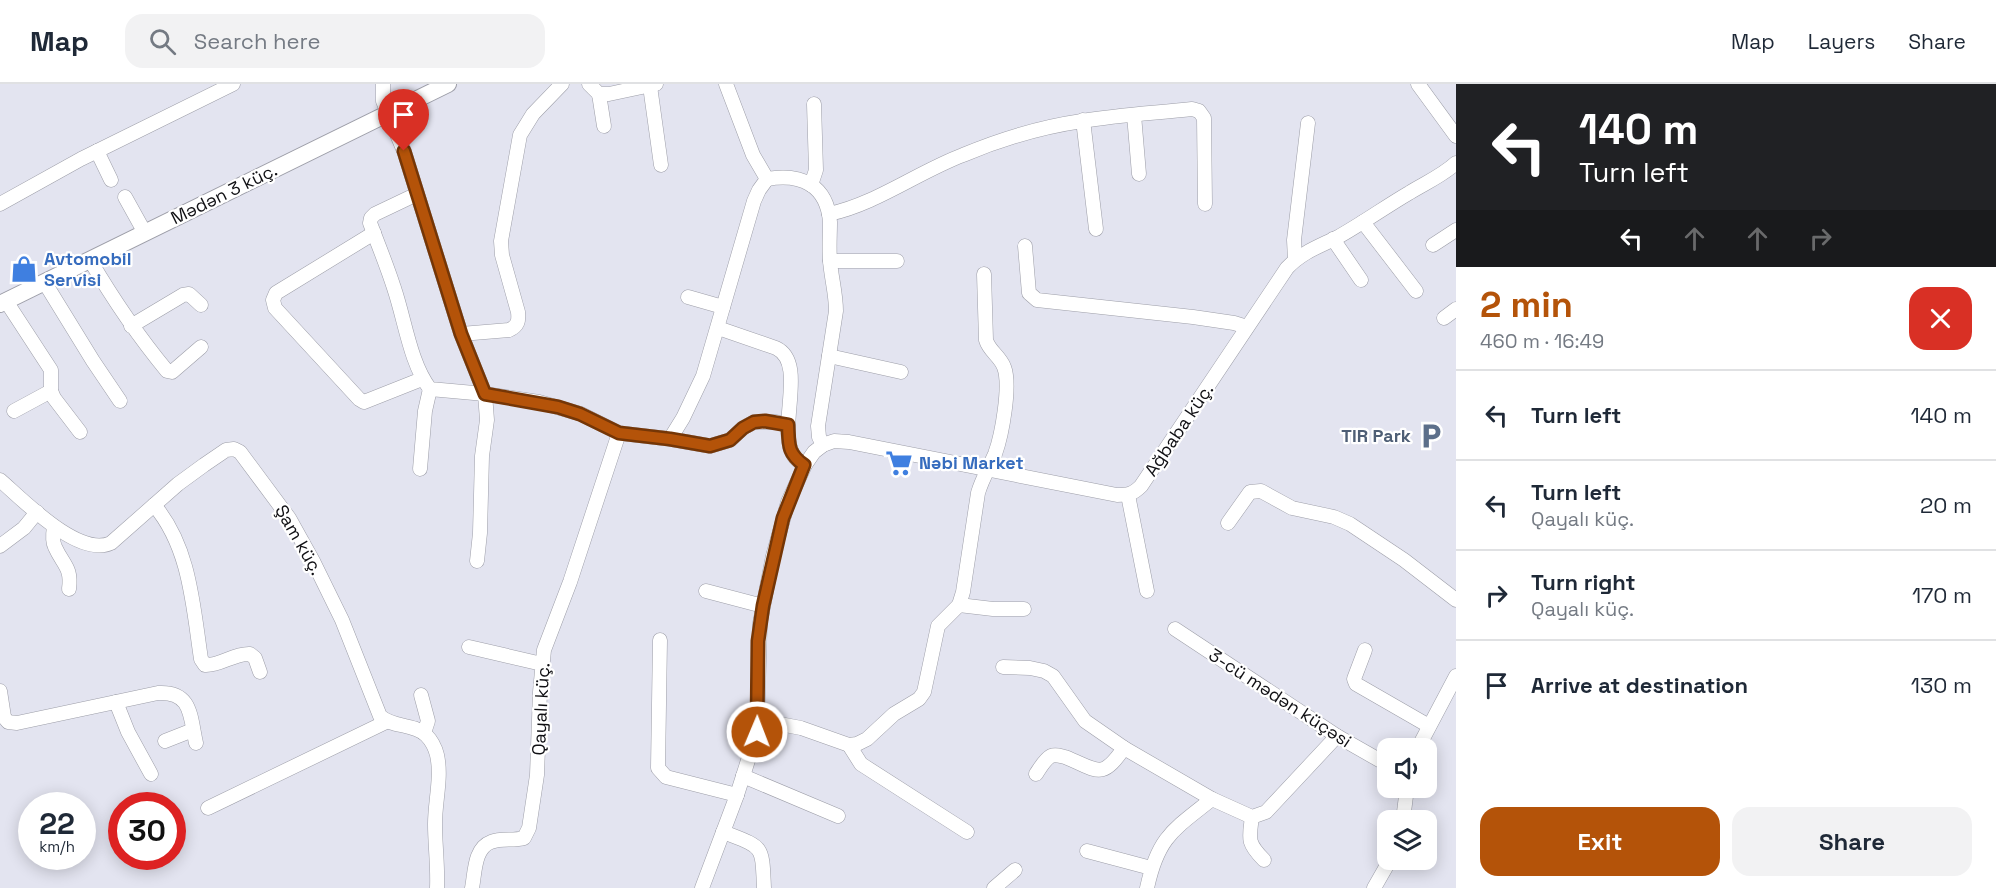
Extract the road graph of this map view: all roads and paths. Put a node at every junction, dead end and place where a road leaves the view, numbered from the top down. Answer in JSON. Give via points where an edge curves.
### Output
{"nodes":[{"id":1,"x":233,"y":84,"type":"edge"},
{"id":2,"x":383,"y":84,"type":"edge"},
{"id":3,"x":448,"y":84,"type":"edge"},
{"id":4,"x":562,"y":84,"type":"edge"},
{"id":5,"x":726,"y":84,"type":"edge"},
{"id":6,"x":1418,"y":84,"type":"edge"},
{"id":7,"x":653,"y":85,"type":"edge"},
{"id":8,"x":594,"y":89,"type":"edge"},
{"id":9,"x":814,"y":104,"type":"dead end"},
{"id":10,"x":388,"y":113,"type":"junction"},
{"id":11,"x":1134,"y":115,"type":"junction"},
{"id":12,"x":1083,"y":120,"type":"junction"},
{"id":13,"x":1308,"y":123,"type":"dead end"},
{"id":14,"x":604,"y":126,"type":"dead end"},
{"id":15,"x":1456,"y":136,"type":"edge"},
{"id":16,"x":97,"y":151,"type":"junction"},
{"id":17,"x":1456,"y":163,"type":"edge"},
{"id":18,"x":662,"y":165,"type":"dead end"},
{"id":19,"x":1139,"y":174,"type":"dead end"},
{"id":20,"x":767,"y":179,"type":"junction"},
{"id":21,"x":111,"y":180,"type":"dead end"},
{"id":22,"x":811,"y":185,"type":"junction"},
{"id":23,"x":417,"y":194,"type":"junction"},
{"id":24,"x":125,"y":197,"type":"dead end"},
{"id":25,"x":0,"y":204,"type":"edge"},
{"id":26,"x":1204,"y":204,"type":"dead end"},
{"id":27,"x":829,"y":214,"type":"junction"},
{"id":28,"x":1363,"y":222,"type":"junction"},
{"id":29,"x":1096,"y":229,"type":"dead end"},
{"id":30,"x":1456,"y":230,"type":"edge"},
{"id":31,"x":145,"y":233,"type":"junction"},
{"id":32,"x":374,"y":233,"type":"junction"},
{"id":33,"x":1333,"y":239,"type":"junction"},
{"id":34,"x":1433,"y":245,"type":"dead end"},
{"id":35,"x":1025,"y":246,"type":"dead end"},
{"id":36,"x":90,"y":260,"type":"junction"},
{"id":37,"x":1295,"y":260,"type":"junction"},
{"id":38,"x":830,"y":261,"type":"junction"},
{"id":39,"x":897,"y":261,"type":"dead end"},
{"id":40,"x":984,"y":274,"type":"dead end"},
{"id":41,"x":1361,"y":280,"type":"dead end"},
{"id":42,"x":45,"y":283,"type":"junction"},
{"id":43,"x":1416,"y":291,"type":"dead end"},
{"id":44,"x":687,"y":297,"type":"dead end"},
{"id":45,"x":3,"y":303,"type":"edge"},
{"id":46,"x":201,"y":305,"type":"dead end"},
{"id":47,"x":723,"y":307,"type":"junction"},
{"id":48,"x":1456,"y":309,"type":"edge"},
{"id":49,"x":1444,"y":318,"type":"dead end"},
{"id":50,"x":131,"y":326,"type":"junction"},
{"id":51,"x":1247,"y":327,"type":"junction"},
{"id":52,"x":718,"y":328,"type":"junction"},
{"id":53,"x":461,"y":334,"type":"junction"},
{"id":54,"x":201,"y":347,"type":"dead end"},
{"id":55,"x":829,"y":356,"type":"junction"},
{"id":56,"x":902,"y":372,"type":"dead end"},
{"id":57,"x":426,"y":384,"type":"junction"},
{"id":58,"x":51,"y":391,"type":"junction"},
{"id":59,"x":485,"y":394,"type":"junction"},
{"id":60,"x":120,"y":401,"type":"dead end"},
{"id":61,"x":15,"y":411,"type":"dead end"},
{"id":62,"x":788,"y":425,"type":"junction"},
{"id":63,"x":80,"y":432,"type":"dead end"},
{"id":64,"x":619,"y":433,"type":"junction"},
{"id":65,"x":670,"y":439,"type":"junction"},
{"id":66,"x":823,"y":445,"type":"junction"},
{"id":67,"x":804,"y":465,"type":"junction"},
{"id":68,"x":987,"y":469,"type":"junction"},
{"id":69,"x":420,"y":470,"type":"dead end"},
{"id":70,"x":0,"y":480,"type":"edge"},
{"id":71,"x":1128,"y":495,"type":"junction"},
{"id":72,"x":154,"y":505,"type":"junction"},
{"id":73,"x":37,"y":512,"type":"junction"},
{"id":74,"x":1228,"y":523,"type":"dead end"},
{"id":75,"x":54,"y":527,"type":"junction"},
{"id":76,"x":0,"y":546,"type":"edge"},
{"id":77,"x":477,"y":561,"type":"dead end"},
{"id":78,"x":69,"y":589,"type":"dead end"},
{"id":79,"x":706,"y":591,"type":"dead end"},
{"id":80,"x":1147,"y":591,"type":"dead end"},
{"id":81,"x":1456,"y":600,"type":"edge"},
{"id":82,"x":959,"y":605,"type":"junction"},
{"id":83,"x":763,"y":606,"type":"junction"},
{"id":84,"x":1024,"y":609,"type":"dead end"},
{"id":85,"x":1175,"y":629,"type":"dead end"},
{"id":86,"x":660,"y":640,"type":"dead end"},
{"id":87,"x":469,"y":647,"type":"dead end"},
{"id":88,"x":1365,"y":650,"type":"dead end"},
{"id":89,"x":542,"y":664,"type":"junction"},
{"id":90,"x":1003,"y":667,"type":"dead end"},
{"id":91,"x":260,"y":672,"type":"dead end"},
{"id":92,"x":1456,"y":676,"type":"edge"},
{"id":93,"x":0,"y":691,"type":"edge"},
{"id":94,"x":421,"y":695,"type":"dead end"},
{"id":95,"x":116,"y":702,"type":"junction"},
{"id":96,"x":758,"y":720,"type":"junction"},
{"id":97,"x":386,"y":722,"type":"junction"},
{"id":98,"x":4,"y":724,"type":"edge"},
{"id":99,"x":1429,"y":726,"type":"junction"},
{"id":100,"x":424,"y":733,"type":"junction"},
{"id":101,"x":1337,"y":736,"type":"junction"},
{"id":102,"x":1423,"y":738,"type":"edge"},
{"id":103,"x":165,"y":741,"type":"dead end"},
{"id":104,"x":849,"y":745,"type":"junction"},
{"id":105,"x":1124,"y":748,"type":"junction"},
{"id":106,"x":1377,"y":759,"type":"edge"},
{"id":107,"x":151,"y":774,"type":"dead end"},
{"id":108,"x":1036,"y":774,"type":"dead end"},
{"id":109,"x":743,"y":776,"type":"junction"},
{"id":110,"x":737,"y":795,"type":"junction"},
{"id":111,"x":1212,"y":799,"type":"junction"},
{"id":112,"x":208,"y":808,"type":"dead end"},
{"id":113,"x":838,"y":816,"type":"dead end"},
{"id":114,"x":1252,"y":817,"type":"junction"},
{"id":115,"x":723,"y":832,"type":"junction"},
{"id":116,"x":967,"y":832,"type":"dead end"},
{"id":117,"x":1087,"y":851,"type":"dead end"},
{"id":118,"x":1264,"y":860,"type":"dead end"},
{"id":119,"x":1151,"y":868,"type":"junction"},
{"id":120,"x":1015,"y":870,"type":"dead end"},
{"id":121,"x":1384,"y":870,"type":"edge"},
{"id":122,"x":437,"y":888,"type":"edge"},
{"id":123,"x":472,"y":888,"type":"edge"},
{"id":124,"x":702,"y":888,"type":"edge"},
{"id":125,"x":764,"y":888,"type":"edge"},
{"id":126,"x":994,"y":888,"type":"edge"},
{"id":127,"x":1147,"y":888,"type":"edge"},
{"id":128,"x":1374,"y":888,"type":"edge"}],
"edges":[{"from":1,"to":16,"type":"street"},
{"from":2,"to":10,"type":"street"},
{"from":3,"to":10,"type":"main road","name":"Mədən 3 küç."},
{"from":4,"to":53,"type":"street","via":[[525,126],[516,153],[501,241],[519,321],[509,330]]},
{"from":5,"to":20,"type":"street"},
{"from":6,"to":15,"type":"street"},
{"from":7,"to":8,"type":"street","via":[[609,94]]},
{"from":7,"to":18,"type":"street"},
{"from":8,"to":14,"type":"street"},
{"from":9,"to":22,"type":"street","via":[[816,170]]},
{"from":10,"to":23,"type":"street"},
{"from":10,"to":31,"type":"main road","name":"Mədən 3 küç."},
{"from":11,"to":12,"type":"street"},
{"from":11,"to":19,"type":"street"},
{"from":11,"to":26,"type":"street","via":[[1199,111],[1205,133]]},
{"from":12,"to":27,"type":"street","via":[[1031,131],[962,155],[867,201]]},
{"from":12,"to":29,"type":"street"},
{"from":13,"to":37,"type":"street"},
{"from":16,"to":21,"type":"street"},
{"from":16,"to":25,"type":"street"},
{"from":17,"to":28,"type":"street","name":"Ağbaba küç."},
{"from":20,"to":22,"type":"street","via":[[783,176]]},
{"from":20,"to":47,"type":"street","via":[[754,201]]},
{"from":22,"to":27,"type":"street","via":[[819,192]]},
{"from":23,"to":32,"type":"street","via":[[375,214],[370,223]]},
{"from":23,"to":53,"type":"street"},
{"from":24,"to":31,"type":"street"},
{"from":27,"to":38,"type":"street"},
{"from":28,"to":33,"type":"street","name":"Ağbaba küç."},
{"from":28,"to":43,"type":"street"},
{"from":30,"to":34,"type":"street"},
{"from":31,"to":36,"type":"main road","name":"Mədən 3 küç."},
{"from":32,"to":57,"type":"street"},
{"from":32,"to":57,"type":"street","via":[[276,293],[275,308],[364,402]]},
{"from":33,"to":37,"type":"street","name":"Ağbaba küç."},
{"from":33,"to":41,"type":"street"},
{"from":35,"to":51,"type":"street","via":[[1029,293],[1036,300],[1193,317]]},
{"from":36,"to":42,"type":"main road","name":"Mədən 3 küç."},
{"from":36,"to":50,"type":"street"},
{"from":37,"to":51,"type":"street","name":"Ağbaba küç."},
{"from":38,"to":39,"type":"street"},
{"from":38,"to":55,"type":"street","via":[[836,310]]},
{"from":40,"to":68,"type":"street","via":[[986,340],[1004,364],[1006,376],[1000,438]]},
{"from":42,"to":45,"type":"main road","name":"Mədən 3 küç."},
{"from":42,"to":60,"type":"street"},
{"from":44,"to":47,"type":"street"},
{"from":45,"to":58,"type":"street","via":[[51,370]]},
{"from":46,"to":50,"type":"street","via":[[189,294],[183,295]]},
{"from":47,"to":52,"type":"street"},
{"from":48,"to":49,"type":"street"},
{"from":50,"to":54,"type":"street","via":[[167,371],[177,369]]},
{"from":51,"to":71,"type":"street","name":"Ağbaba küç.","via":[[1141,486]]},
{"from":52,"to":62,"type":"street","via":[[784,351],[791,371]]},
{"from":52,"to":65,"type":"street","via":[[695,396]]},
{"from":53,"to":59,"type":"street"},
{"from":55,"to":56,"type":"street"},
{"from":55,"to":66,"type":"street","via":[[818,426]]},
{"from":57,"to":59,"type":"street"},
{"from":57,"to":69,"type":"street"},
{"from":58,"to":61,"type":"street"},
{"from":58,"to":63,"type":"street"},
{"from":59,"to":64,"type":"street","via":[[558,407]]},
{"from":59,"to":77,"type":"street","via":[[487,420]]},
{"from":62,"to":65,"type":"street","via":[[754,422],[730,440],[710,446]]},
{"from":62,"to":67,"type":"street","via":[[790,448]]},
{"from":64,"to":65,"type":"street"},
{"from":64,"to":89,"type":"street","name":"Qayalı küç."},
{"from":66,"to":67,"type":"street"},
{"from":66,"to":68,"type":"street","via":[[849,442]]},
{"from":67,"to":83,"type":"street","via":[[783,518]]},
{"from":68,"to":71,"type":"street"},
{"from":68,"to":82,"type":"street","via":[[978,493]]},
{"from":70,"to":73,"type":"street","name":"Şam küç."},
{"from":71,"to":80,"type":"street"},
{"from":72,"to":75,"type":"street","name":"Şam küç.","via":[[105,546],[96,547]]},
{"from":72,"to":91,"type":"street","via":[[177,538],[189,583],[201,659],[210,665],[250,654]]},
{"from":72,"to":97,"type":"street","name":"Şam küç.","via":[[226,450],[240,452],[289,518],[314,563]]},
{"from":73,"to":75,"type":"street","name":"Şam küç."},
{"from":73,"to":76,"type":"street"},
{"from":74,"to":81,"type":"street","via":[[1250,492],[1261,491],[1292,508],[1350,524]]},
{"from":75,"to":78,"type":"street","via":[[55,547],[70,577]]},
{"from":79,"to":83,"type":"street"},
{"from":82,"to":84,"type":"street"},
{"from":82,"to":104,"type":"street","via":[[939,626],[919,699],[894,714],[867,739]]},
{"from":83,"to":96,"type":"street","via":[[758,641]]},
{"from":85,"to":101,"type":"street","name":"3-cü mədən küçəsi"},
{"from":86,"to":110,"type":"street","via":[[658,768],[666,777]]},
{"from":87,"to":89,"type":"street"},
{"from":88,"to":99,"type":"street","via":[[1354,679],[1356,684]]},
{"from":89,"to":123,"type":"street","name":"Qayalı küç.","via":[[537,775],[529,828],[524,838],[491,842],[482,849]]},
{"from":90,"to":105,"type":"street","via":[[1030,668],[1053,676],[1085,721]]},
{"from":92,"to":99,"type":"street"},
{"from":93,"to":98,"type":"street"},
{"from":94,"to":100,"type":"street","via":[[428,721]]},
{"from":95,"to":98,"type":"street"},
{"from":95,"to":103,"type":"street","via":[[171,693],[180,696],[188,706],[195,736]]},
{"from":95,"to":107,"type":"street"},
{"from":96,"to":104,"type":"street","via":[[801,728]]},
{"from":96,"to":109,"type":"street"},
{"from":97,"to":100,"type":"street"},
{"from":97,"to":112,"type":"street"},
{"from":99,"to":102,"type":"street"},
{"from":100,"to":122,"type":"street","via":[[434,744],[437,757]]},
{"from":101,"to":106,"type":"street","name":"3-cü mədən küçəsi"},
{"from":101,"to":114,"type":"street","via":[[1266,812]]},
{"from":104,"to":116,"type":"street","via":[[861,764]]},
{"from":105,"to":108,"type":"street","via":[[1113,764],[1104,769],[1054,755]]},
{"from":105,"to":111,"type":"street"},
{"from":109,"to":110,"type":"street"},
{"from":109,"to":113,"type":"street"},
{"from":110,"to":115,"type":"street"},
{"from":111,"to":114,"type":"street"},
{"from":111,"to":119,"type":"street","via":[[1167,837]]},
{"from":114,"to":118,"type":"street","via":[[1251,846]]},
{"from":115,"to":124,"type":"street"},
{"from":115,"to":125,"type":"street","via":[[760,850]]},
{"from":117,"to":119,"type":"street"},
{"from":119,"to":127,"type":"street"},
{"from":120,"to":126,"type":"street"},
{"from":121,"to":128,"type":"street"}]}
